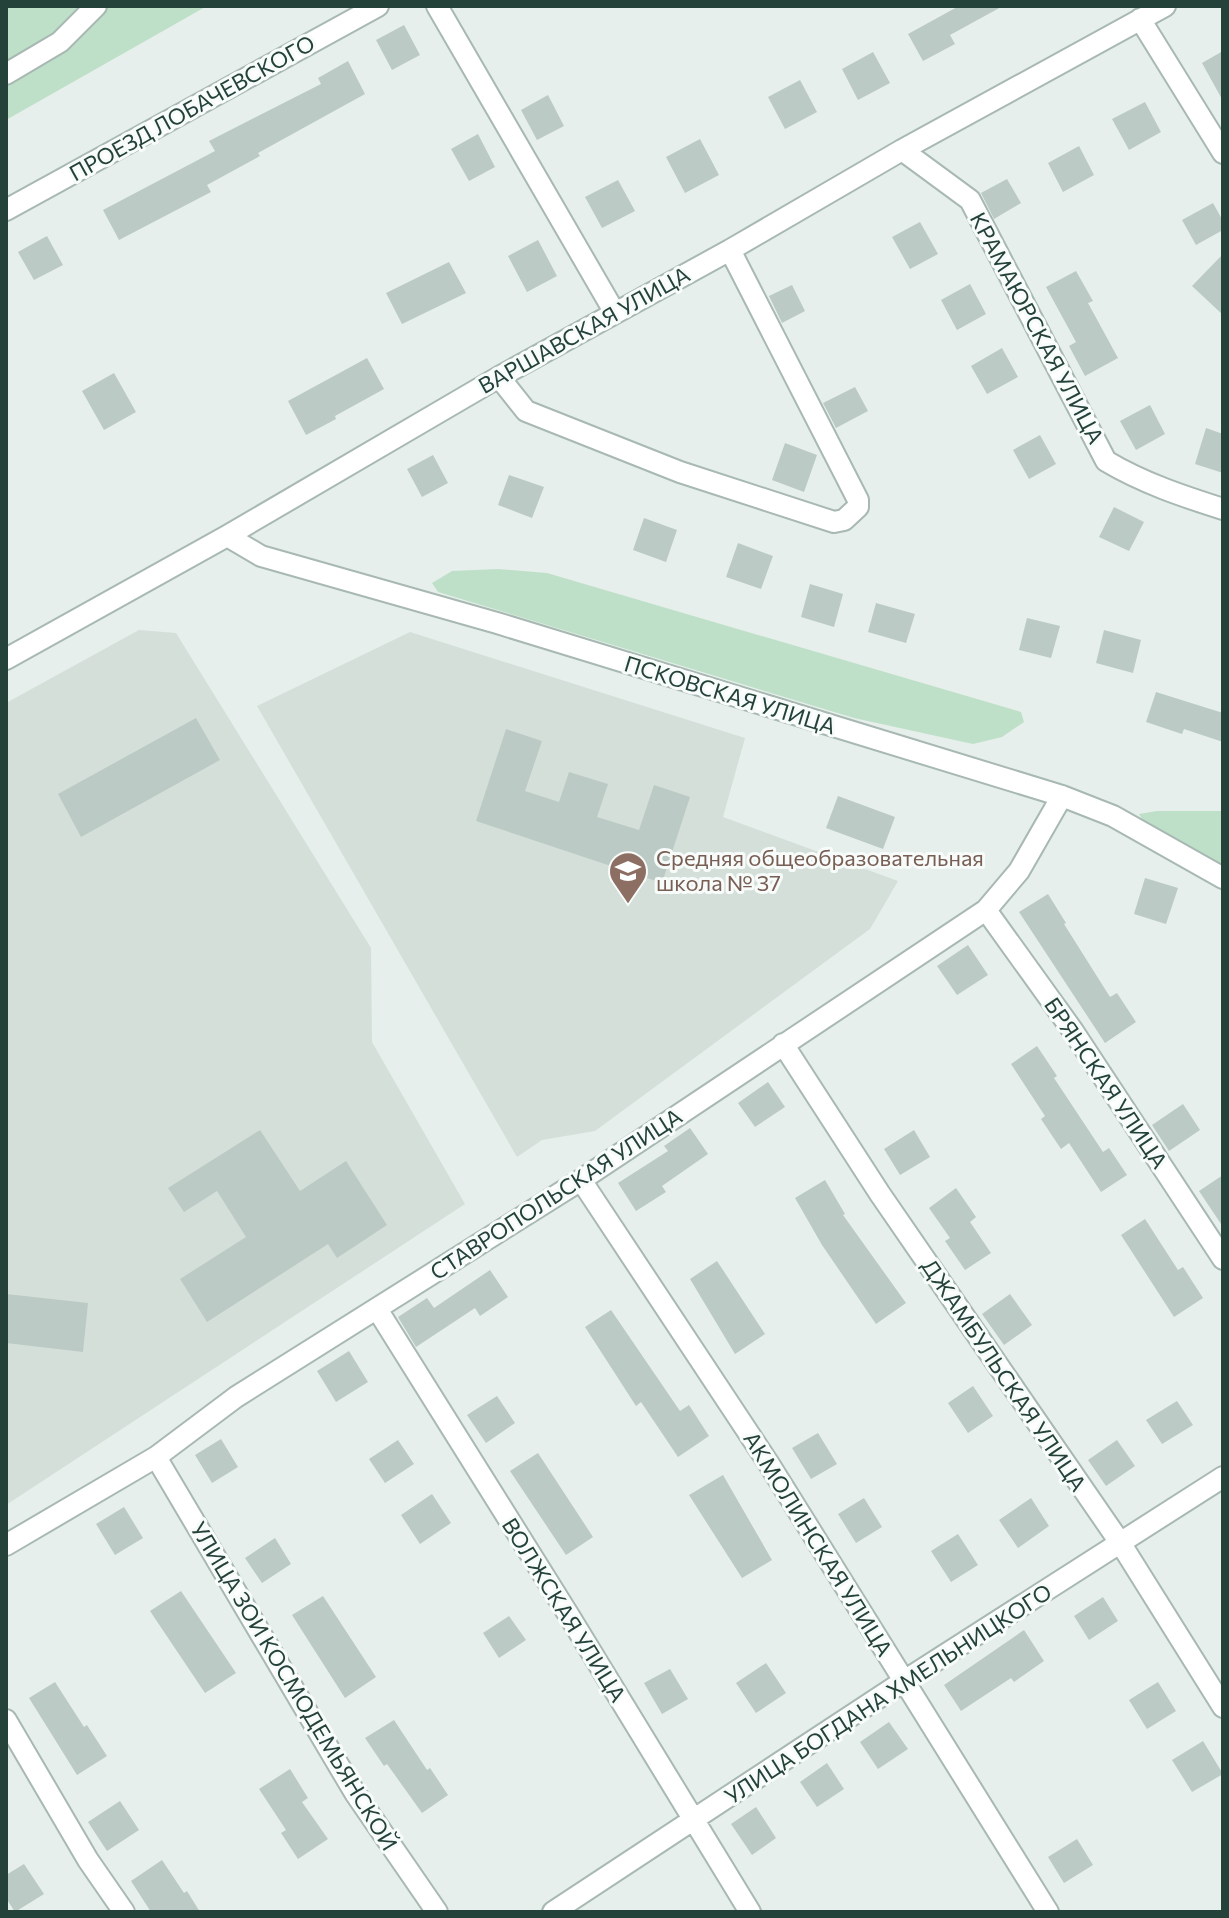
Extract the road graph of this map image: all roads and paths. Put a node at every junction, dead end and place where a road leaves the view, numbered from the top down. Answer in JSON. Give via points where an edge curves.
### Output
{"nodes":[{"id":1,"x":96,"y":6,"type":"edge"},
{"id":2,"x":378,"y":6,"type":"edge"},
{"id":3,"x":437,"y":6,"type":"edge"},
{"id":4,"x":1165,"y":6,"type":"edge"},
{"id":5,"x":1140,"y":19,"type":"junction"},
{"id":6,"x":6,"y":74,"type":"edge"},
{"id":7,"x":902,"y":150,"type":"junction"},
{"id":8,"x":1223,"y":153,"type":"edge"},
{"id":9,"x":6,"y":210,"type":"edge"},
{"id":10,"x":730,"y":250,"type":"junction"},
{"id":11,"x":615,"y":313,"type":"junction"},
{"id":12,"x":499,"y":377,"type":"junction"},
{"id":13,"x":1223,"y":509,"type":"edge"},
{"id":14,"x":227,"y":536,"type":"junction"},
{"id":15,"x":6,"y":659,"type":"edge"},
{"id":16,"x":1062,"y":796,"type":"junction"},
{"id":17,"x":1223,"y":878,"type":"edge"},
{"id":18,"x":986,"y":910,"type":"junction"},
{"id":19,"x":783,"y":1044,"type":"junction"},
{"id":20,"x":581,"y":1180,"type":"junction"},
{"id":21,"x":1223,"y":1259,"type":"edge"},
{"id":22,"x":377,"y":1309,"type":"junction"},
{"id":23,"x":156,"y":1457,"type":"junction"},
{"id":24,"x":1223,"y":1477,"type":"edge"},
{"id":25,"x":1121,"y":1544,"type":"junction"},
{"id":26,"x":6,"y":1545,"type":"edge"},
{"id":27,"x":904,"y":1681,"type":"junction"},
{"id":28,"x":1223,"y":1707,"type":"edge"},
{"id":29,"x":6,"y":1720,"type":"edge"},
{"id":30,"x":693,"y":1822,"type":"junction"},
{"id":31,"x":124,"y":1912,"type":"edge"},
{"id":32,"x":437,"y":1912,"type":"edge"},
{"id":33,"x":553,"y":1912,"type":"edge"},
{"id":34,"x":750,"y":1912,"type":"edge"},
{"id":35,"x":1048,"y":1912,"type":"edge"}],
"edges":[{"from":1,"to":6,"type":"street","via":[[60,42]]},
{"from":2,"to":9,"type":"street","name":"ПРОЕЗД ЛОБАЧЕВСКОГО"},
{"from":3,"to":11,"type":"street"},
{"from":4,"to":5,"type":"street","name":"ВАРШАВСКАЯ УЛИЦА"},
{"from":5,"to":7,"type":"street","name":"ВАРШАВСКАЯ УЛИЦА"},
{"from":5,"to":8,"type":"street"},
{"from":7,"to":10,"type":"street","name":"ВАРШАВСКАЯ УЛИЦА"},
{"from":7,"to":13,"type":"street","name":"КРАМАЮРСКАЯ УЛИЦА","via":[[970,200],[1106,461],[1161,489]]},
{"from":10,"to":11,"type":"street","name":"ВАРШАВСКАЯ УЛИЦА"},
{"from":10,"to":12,"type":"street","via":[[858,500],[858,507],[844,520],[834,522],[680,472],[526,411]]},
{"from":11,"to":12,"type":"street","name":"ВАРШАВСКАЯ УЛИЦА"},
{"from":12,"to":14,"type":"street","name":"ВАРШАВСКАЯ УЛИЦА"},
{"from":14,"to":15,"type":"street","name":"ВАРШАВСКАЯ УЛИЦА"},
{"from":14,"to":16,"type":"street","name":"ПСКОВСКАЯ УЛИЦА","via":[[261,556]]},
{"from":16,"to":17,"type":"street","name":"ПСКОВСКАЯ УЛИЦА","via":[[1113,816]]},
{"from":16,"to":18,"type":"street","name":"СТАВРОПОЛЬСКАЯ УЛИЦА","via":[[1019,871]]},
{"from":18,"to":19,"type":"street","name":"СТАВРОПОЛЬСКАЯ УЛИЦА"},
{"from":18,"to":21,"type":"street","name":"БРЯНСКАЯ УЛИЦА"},
{"from":19,"to":20,"type":"street","name":"СТАВРОПОЛЬСКАЯ УЛИЦА"},
{"from":19,"to":25,"type":"street","name":"ДЖАМБУЛЬСКАЯ УЛИЦА"},
{"from":20,"to":22,"type":"street","name":"СТАВРОПОЛЬСКАЯ УЛИЦА"},
{"from":20,"to":27,"type":"street","name":"АКМОЛИНСКАЯ УЛИЦА","via":[[769,1464]]},
{"from":22,"to":23,"type":"street","name":"СТАВРОПОЛЬСКАЯ УЛИЦА","via":[[236,1397]]},
{"from":22,"to":30,"type":"street","name":"ВОЛЖСКАЯ УЛИЦА"},
{"from":23,"to":26,"type":"street","name":"СТАВРОПОЛЬСКАЯ УЛИЦА"},
{"from":23,"to":32,"type":"street","name":"УЛИЦА ЗОИ КОСМОДЕМЬЯНСКОЙ","via":[[355,1793]]},
{"from":24,"to":25,"type":"street","name":"УЛИЦА БОГДАНА ХМЕЛЬНИЦКОГО"},
{"from":25,"to":27,"type":"street","name":"УЛИЦА БОГДАНА ХМЕЛЬНИЦКОГО"},
{"from":25,"to":28,"type":"street","name":"ДЖАМБУЛЬСКАЯ УЛИЦА"},
{"from":27,"to":30,"type":"street","name":"УЛИЦА БОГДАНА ХМЕЛЬНИЦКОГО"},
{"from":27,"to":35,"type":"street","name":"АКМОЛИНСКАЯ УЛИЦА"},
{"from":29,"to":31,"type":"street"},
{"from":30,"to":33,"type":"street","name":"УЛИЦА БОГДАНА ХМЕЛЬНИЦКОГО"},
{"from":30,"to":34,"type":"street","name":"ВОЛЖСКАЯ УЛИЦА"}]}
